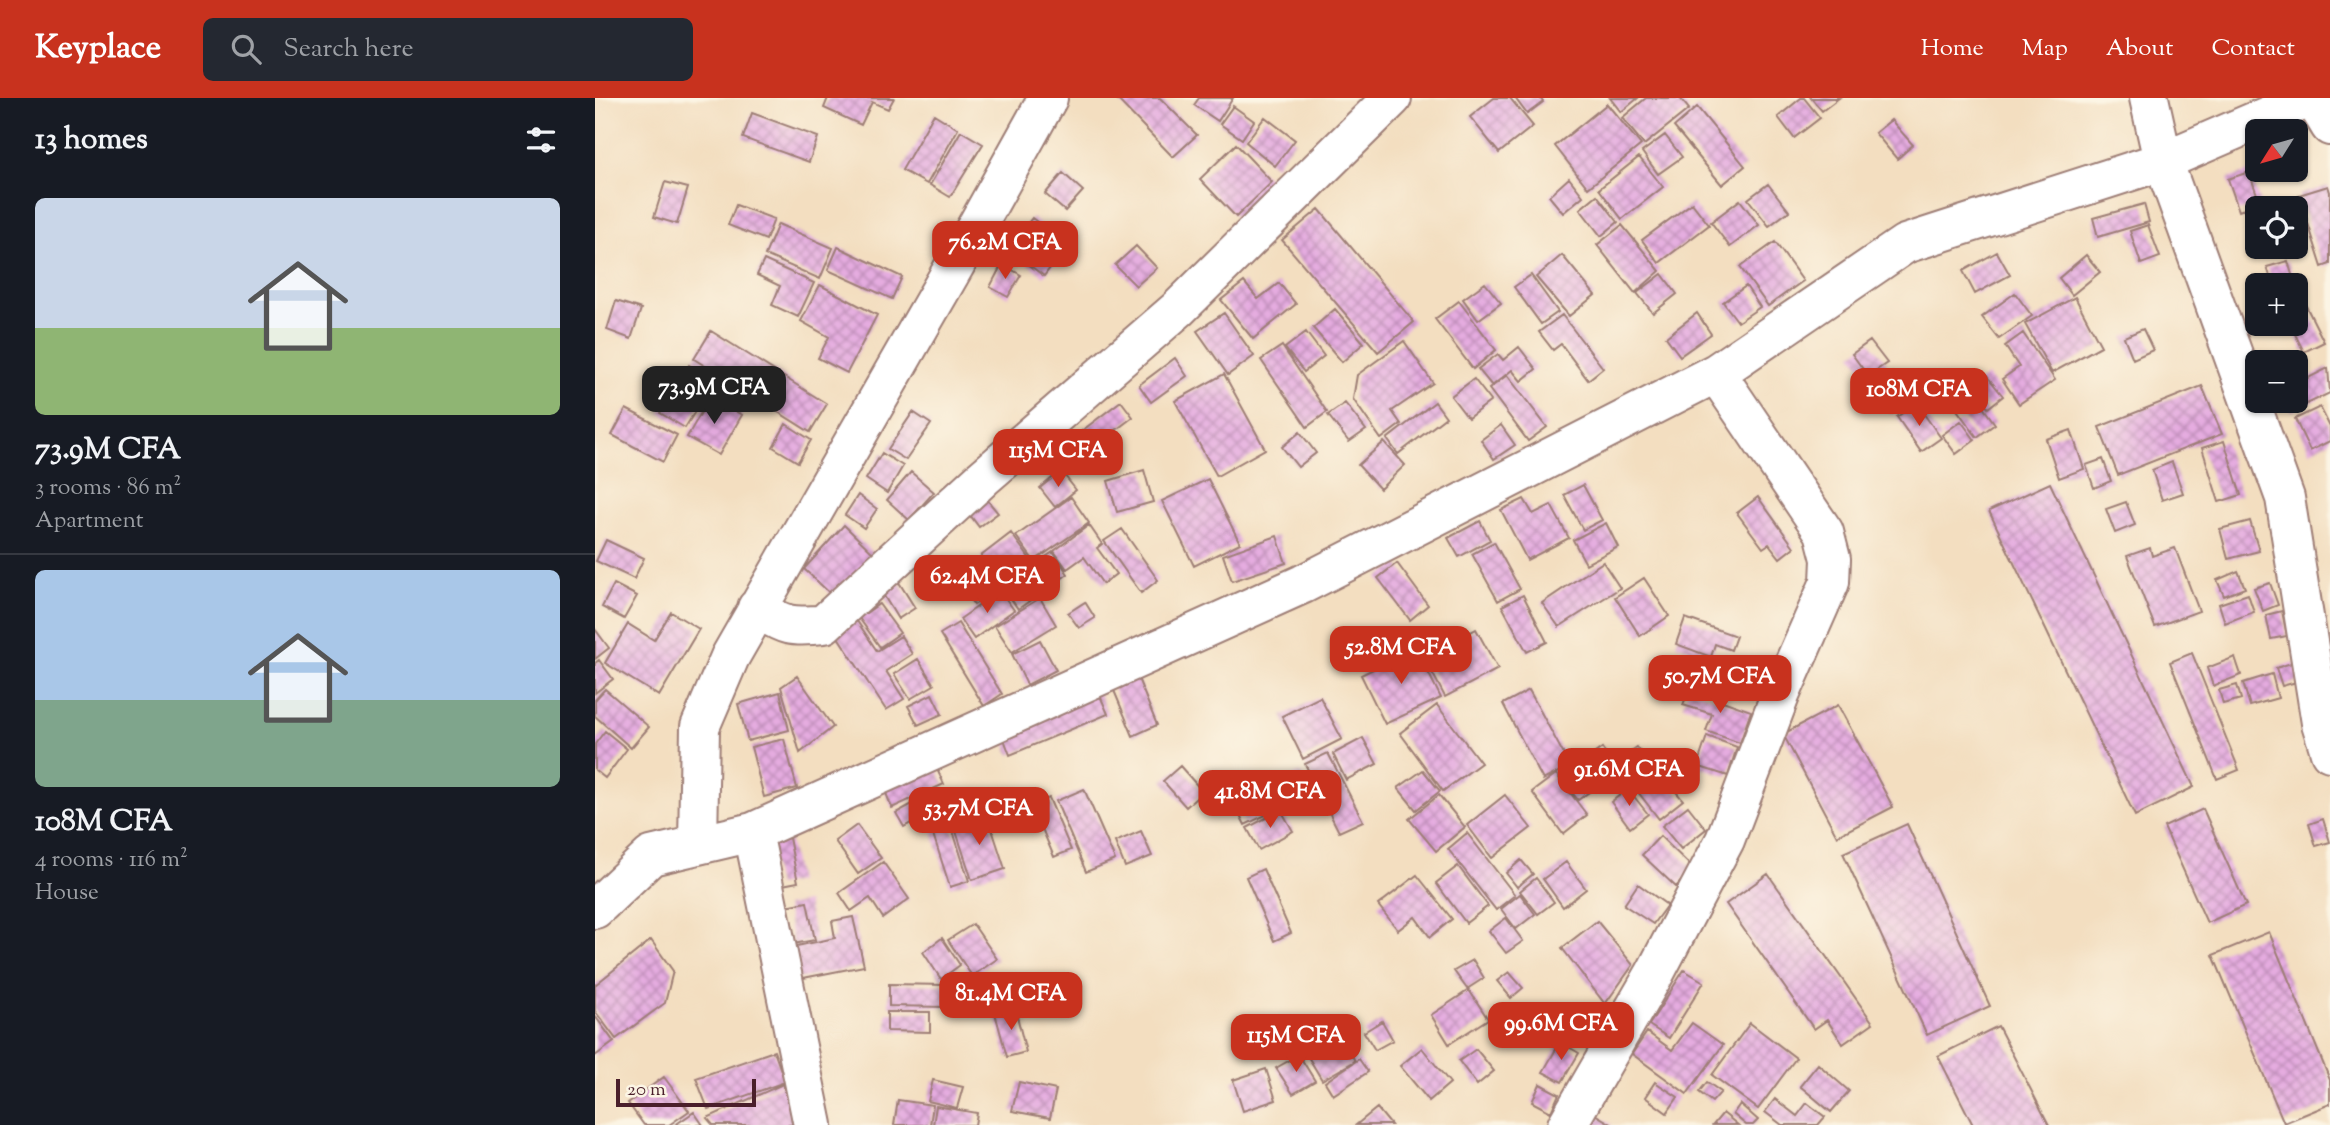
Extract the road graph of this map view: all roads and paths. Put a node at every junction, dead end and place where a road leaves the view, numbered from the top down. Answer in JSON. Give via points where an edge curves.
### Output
{"nodes":[{"id":1,"x":1048,"y":98,"type":"edge"},
{"id":2,"x":1392,"y":98,"type":"edge"},
{"id":3,"x":2148,"y":98,"type":"edge"},
{"id":4,"x":2311,"y":98,"type":"edge"},
{"id":5,"x":2330,"y":126,"type":"edge"},
{"id":6,"x":2163,"y":161,"type":"junction"},
{"id":7,"x":1716,"y":373,"type":"junction"},
{"id":8,"x":757,"y":608,"type":"junction"},
{"id":9,"x":2330,"y":752,"type":"edge"},
{"id":10,"x":753,"y":832,"type":"junction"},
{"id":11,"x":698,"y":844,"type":"junction"},
{"id":12,"x":595,"y":909,"type":"edge"},
{"id":13,"x":813,"y":1125,"type":"edge"},
{"id":14,"x":1567,"y":1125,"type":"edge"}],
"edges":[{"from":1,"to":8,"type":"street"},
{"from":2,"to":8,"type":"street","via":[[1178,309],[824,624],[798,627]]},
{"from":3,"to":6,"type":"street"},
{"from":4,"to":5,"type":"street"},
{"from":4,"to":6,"type":"street"},
{"from":6,"to":7,"type":"street","via":[[1905,244]]},
{"from":6,"to":9,"type":"street","via":[[2285,498],[2321,723]]},
{"from":7,"to":10,"type":"street","via":[[1303,584]]},
{"from":7,"to":14,"type":"street","via":[[1823,532],[1832,559],[1830,582],[1781,693],[1725,840]]},
{"from":8,"to":11,"type":"street","via":[[700,727]]},
{"from":10,"to":11,"type":"street"},
{"from":10,"to":13,"type":"street"},
{"from":11,"to":12,"type":"street","via":[[651,856]]}]}
